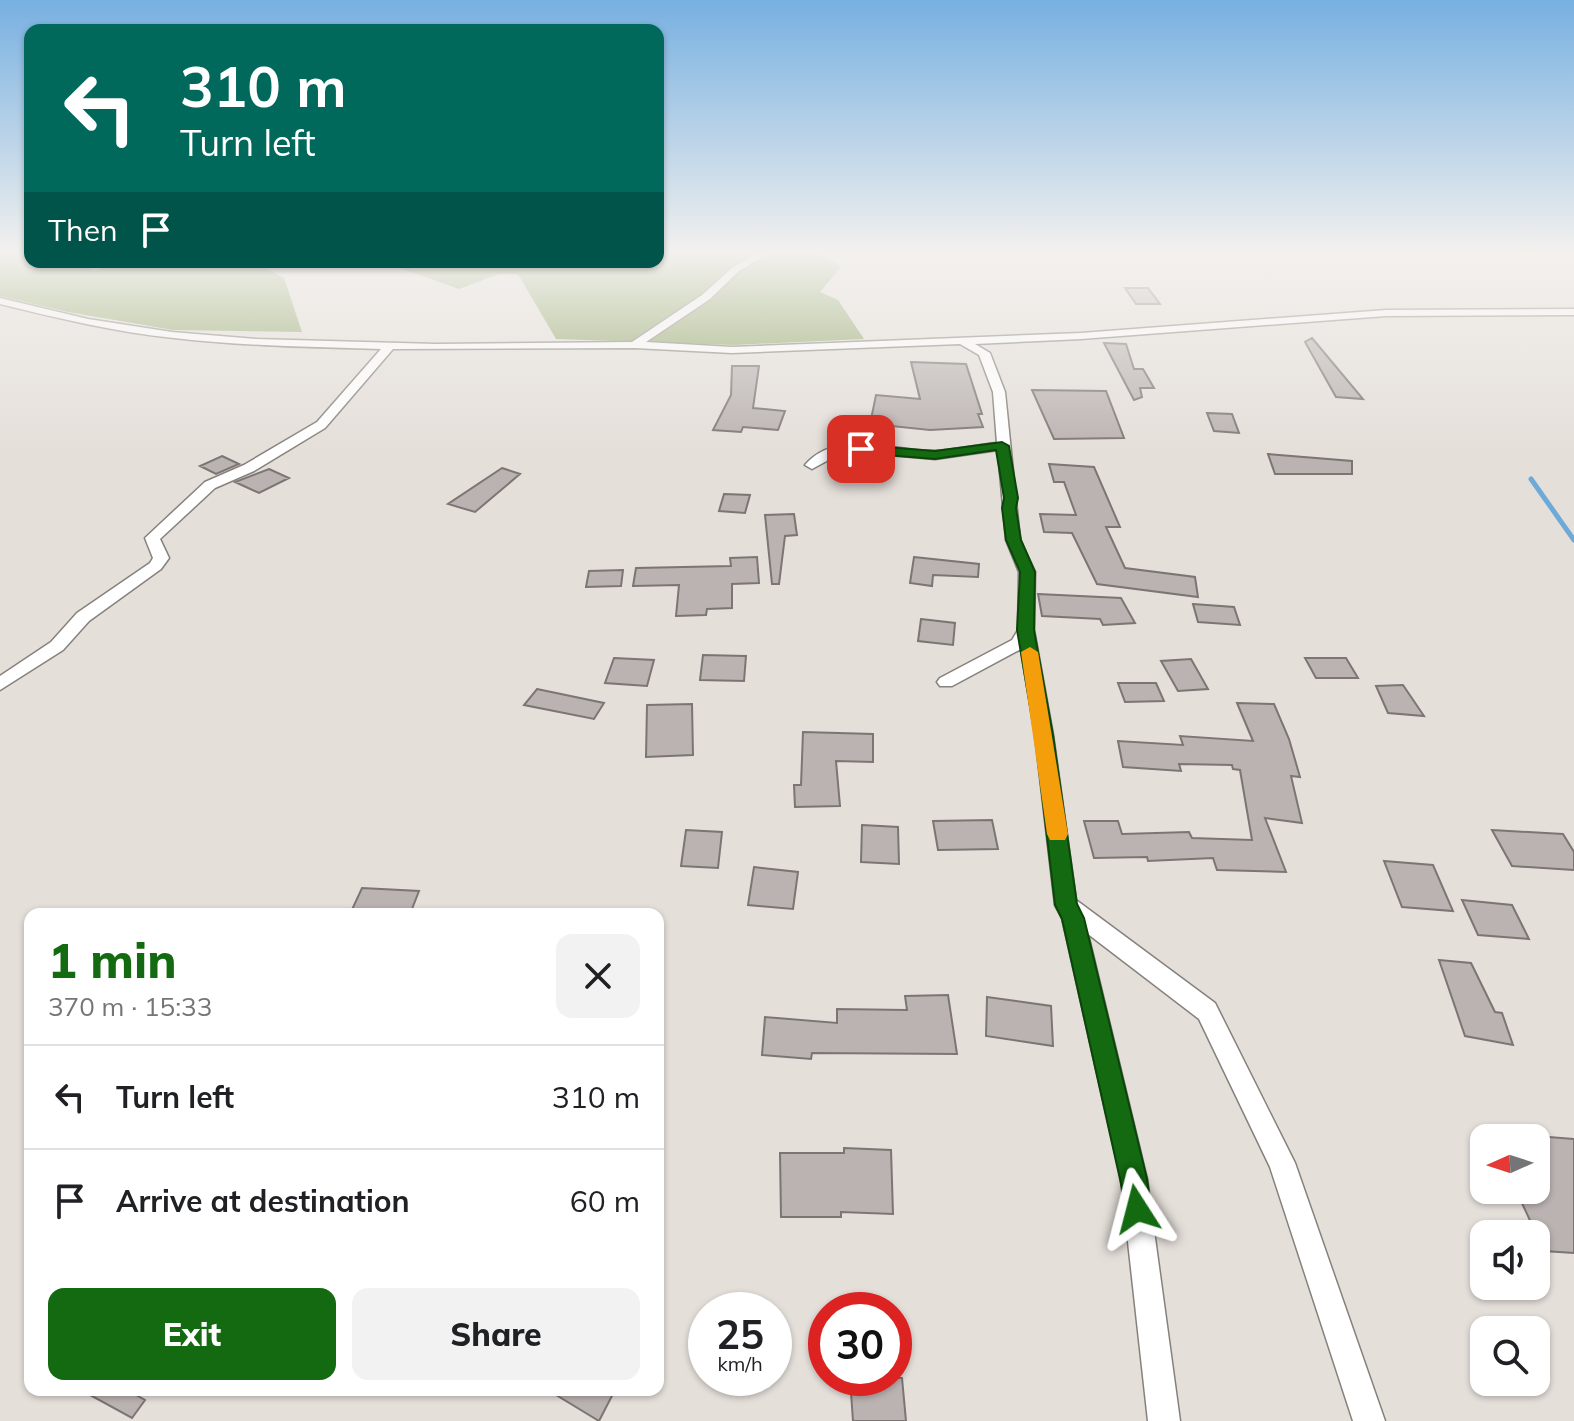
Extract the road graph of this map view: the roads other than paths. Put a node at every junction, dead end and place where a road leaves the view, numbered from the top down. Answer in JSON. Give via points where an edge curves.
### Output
{"nodes":[{"id":1,"x":77,"y":319,"type":"edge"},
{"id":2,"x":673,"y":319,"type":"edge"},
{"id":3,"x":1310,"y":319,"type":"edge"},
{"id":4,"x":635,"y":345,"type":"junction"},
{"id":5,"x":390,"y":346,"type":"junction"},
{"id":6,"x":988,"y":346,"type":"junction"},
{"id":7,"x":1002,"y":446,"type":"junction"},
{"id":8,"x":812,"y":465,"type":"dead end"},
{"id":9,"x":1026,"y":630,"type":"junction"},
{"id":10,"x":946,"y":682,"type":"dead end"},
{"id":11,"x":0,"y":684,"type":"edge"},
{"id":12,"x":1066,"y":905,"type":"junction"},
{"id":13,"x":1164,"y":1421,"type":"edge"},
{"id":14,"x":1369,"y":1421,"type":"edge"}],
"edges":[{"from":1,"to":5,"type":"street","via":[[172,335]]},
{"from":2,"to":4,"type":"street"},
{"from":3,"to":6,"type":"street"},
{"from":4,"to":5,"type":"street"},
{"from":4,"to":6,"type":"street","via":[[732,350],[964,342]]},
{"from":5,"to":11,"type":"street","via":[[321,425],[210,485],[152,538],[161,558],[156,566],[83,617],[57,646]]},
{"from":6,"to":7,"type":"street","via":[[999,392]]},
{"from":7,"to":8,"type":"street","via":[[935,455],[843,447]]},
{"from":7,"to":9,"type":"street","via":[[1013,540],[1027,572]]},
{"from":9,"to":10,"type":"street","via":[[1018,644]]},
{"from":9,"to":12,"type":"street"},
{"from":12,"to":13,"type":"street","via":[[1134,1179]]},
{"from":12,"to":14,"type":"street","via":[[1207,1011],[1282,1163]]}]}
